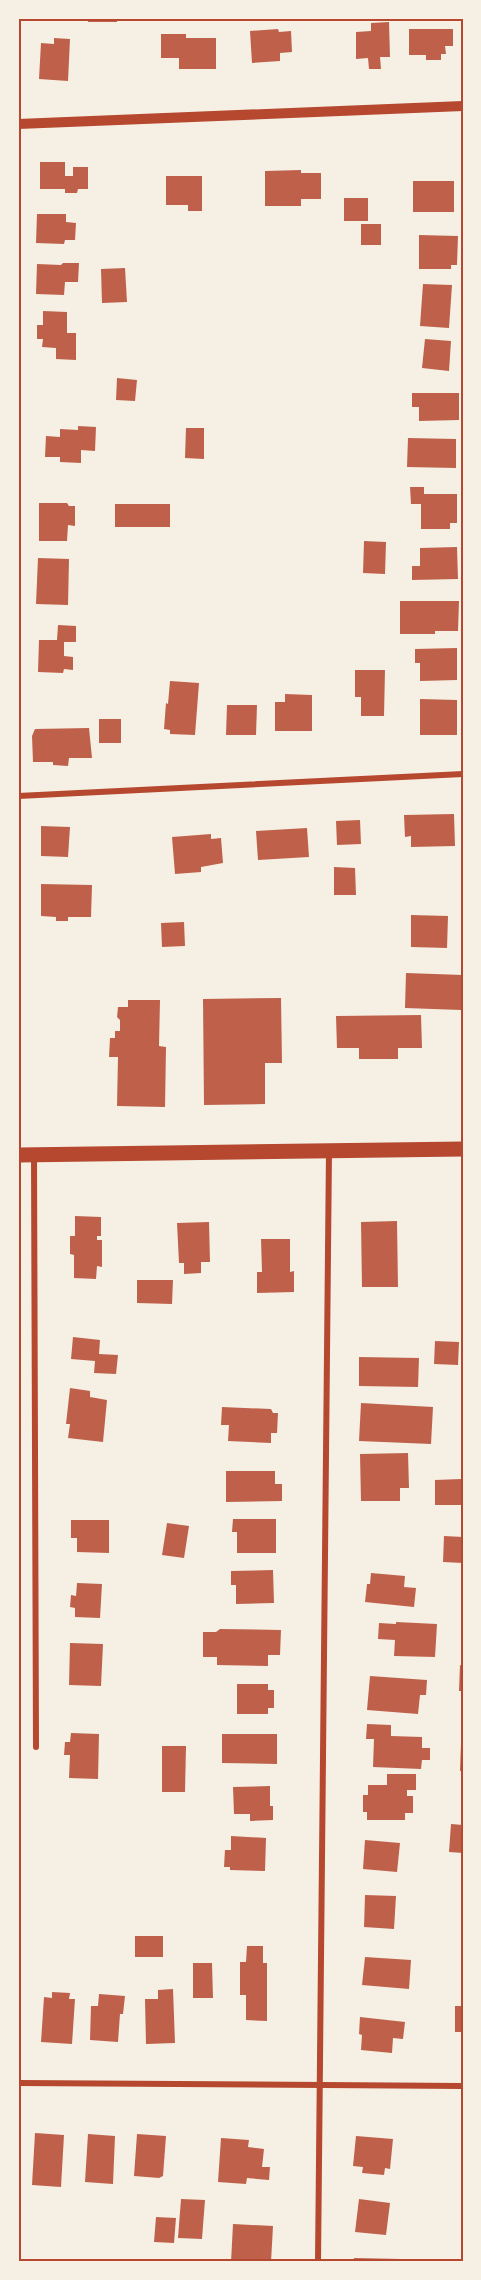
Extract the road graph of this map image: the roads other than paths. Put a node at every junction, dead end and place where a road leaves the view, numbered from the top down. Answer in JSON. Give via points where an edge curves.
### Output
{"nodes":[{"id":1,"x":463,"y":106,"type":"edge"},
{"id":2,"x":18,"y":124,"type":"edge"},
{"id":3,"x":463,"y":774,"type":"edge"},
{"id":4,"x":18,"y":796,"type":"edge"},
{"id":5,"x":463,"y":1149,"type":"edge"},
{"id":6,"x":329,"y":1150,"type":"junction"},
{"id":7,"x":18,"y":1155,"type":"edge"},
{"id":8,"x":34,"y":1155,"type":"junction"},
{"id":9,"x":36,"y":1747,"type":"dead end"},
{"id":10,"x":18,"y":2083,"type":"edge"},
{"id":11,"x":319,"y":2086,"type":"junction"},
{"id":12,"x":463,"y":2086,"type":"edge"},
{"id":13,"x":318,"y":2262,"type":"edge"}],
"edges":[{"from":1,"to":2,"type":"street"},
{"from":3,"to":4,"type":"street"},
{"from":5,"to":6,"type":"main road"},
{"from":6,"to":8,"type":"main road"},
{"from":6,"to":11,"type":"street"},
{"from":7,"to":8,"type":"main road"},
{"from":8,"to":9,"type":"street"},
{"from":10,"to":11,"type":"street"},
{"from":11,"to":12,"type":"street"},
{"from":11,"to":13,"type":"street"}]}
